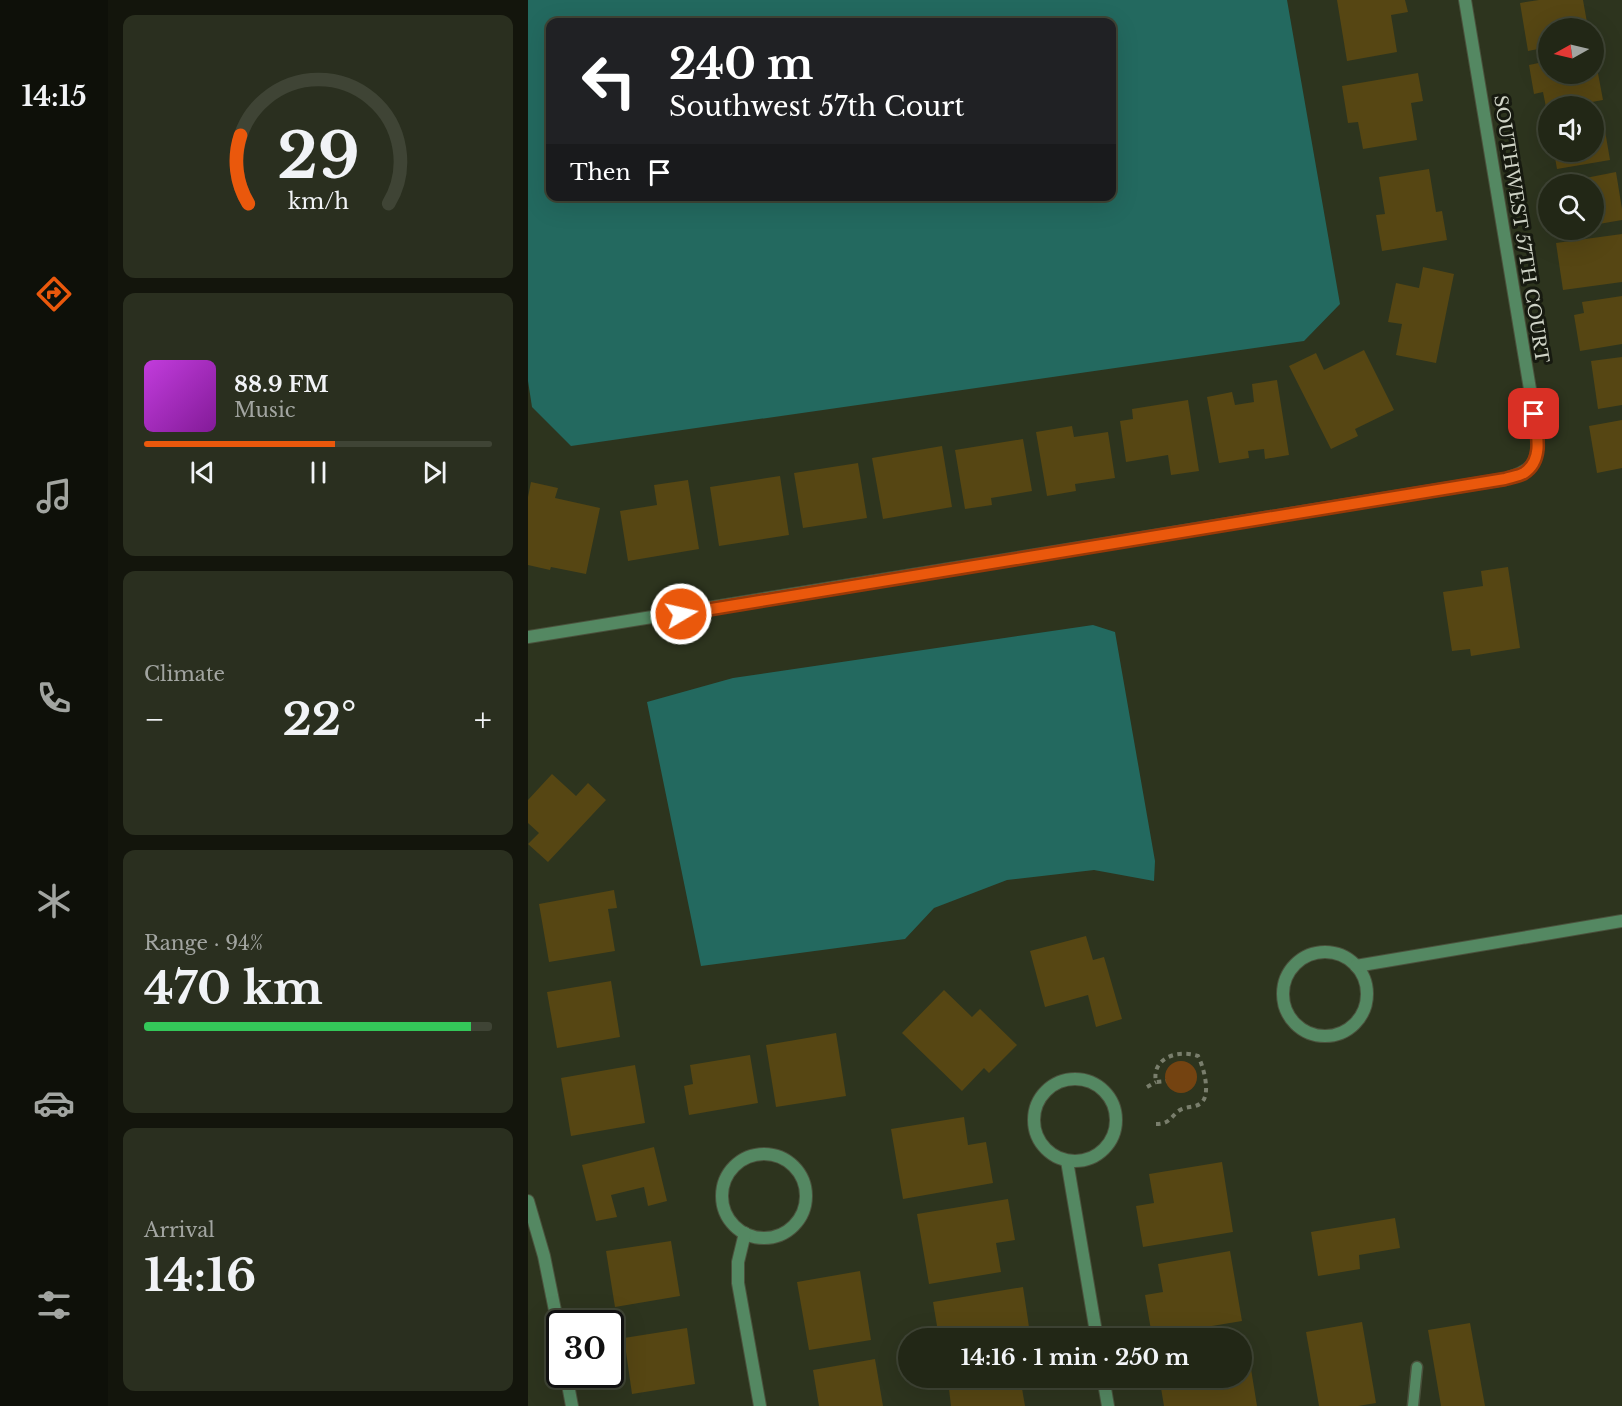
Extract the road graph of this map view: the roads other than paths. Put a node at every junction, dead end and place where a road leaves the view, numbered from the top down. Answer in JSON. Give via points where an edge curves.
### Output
{"nodes":[{"id":1,"x":1465,"y":0,"type":"edge"},
{"id":2,"x":528,"y":638,"type":"edge"},
{"id":3,"x":1622,"y":921,"type":"edge"},
{"id":4,"x":1356,"y":966,"type":"junction"},
{"id":5,"x":1067,"y":1161,"type":"junction"},
{"id":6,"x":528,"y":1201,"type":"edge"},
{"id":7,"x":744,"y":1233,"type":"junction"},
{"id":8,"x":555,"y":1310,"type":"edge"},
{"id":9,"x":1095,"y":1328,"type":"edge"},
{"id":10,"x":1416,"y":1367,"type":"dead end"},
{"id":11,"x":569,"y":1388,"type":"edge"},
{"id":12,"x":1105,"y":1388,"type":"edge"},
{"id":13,"x":572,"y":1406,"type":"edge"},
{"id":14,"x":760,"y":1406,"type":"edge"},
{"id":15,"x":1108,"y":1406,"type":"edge"},
{"id":16,"x":1413,"y":1406,"type":"edge"}],
"edges":[{"from":1,"to":2,"type":"street","name":"SOUTHWEST 57TH COURT","via":[[1538,437],[1538,451],[1524,473]]},
{"from":3,"to":4,"type":"street"},
{"from":4,"to":4,"type":"street","via":[[1364,978],[1366,1006],[1350,1029],[1323,1037],[1298,1027],[1288,1016],[1283,989],[1295,964],[1306,956],[1333,952]]},
{"from":5,"to":5,"type":"street","via":[[1080,1161],[1104,1150],[1116,1127],[1112,1101],[1093,1083],[1079,1079],[1065,1079],[1052,1085],[1035,1107],[1033,1121],[1043,1147]]},
{"from":5,"to":9,"type":"street"},
{"from":6,"to":8,"type":"street"},
{"from":7,"to":7,"type":"street","via":[[726,1214],[722,1200],[728,1174],[737,1163],[762,1153],[788,1161],[798,1171],[806,1197],[796,1223],[772,1237]]},
{"from":7,"to":14,"type":"street","via":[[738,1283]]},
{"from":10,"to":16,"type":"lane"},
{"from":11,"to":13,"type":"street"},
{"from":12,"to":15,"type":"street"}]}
